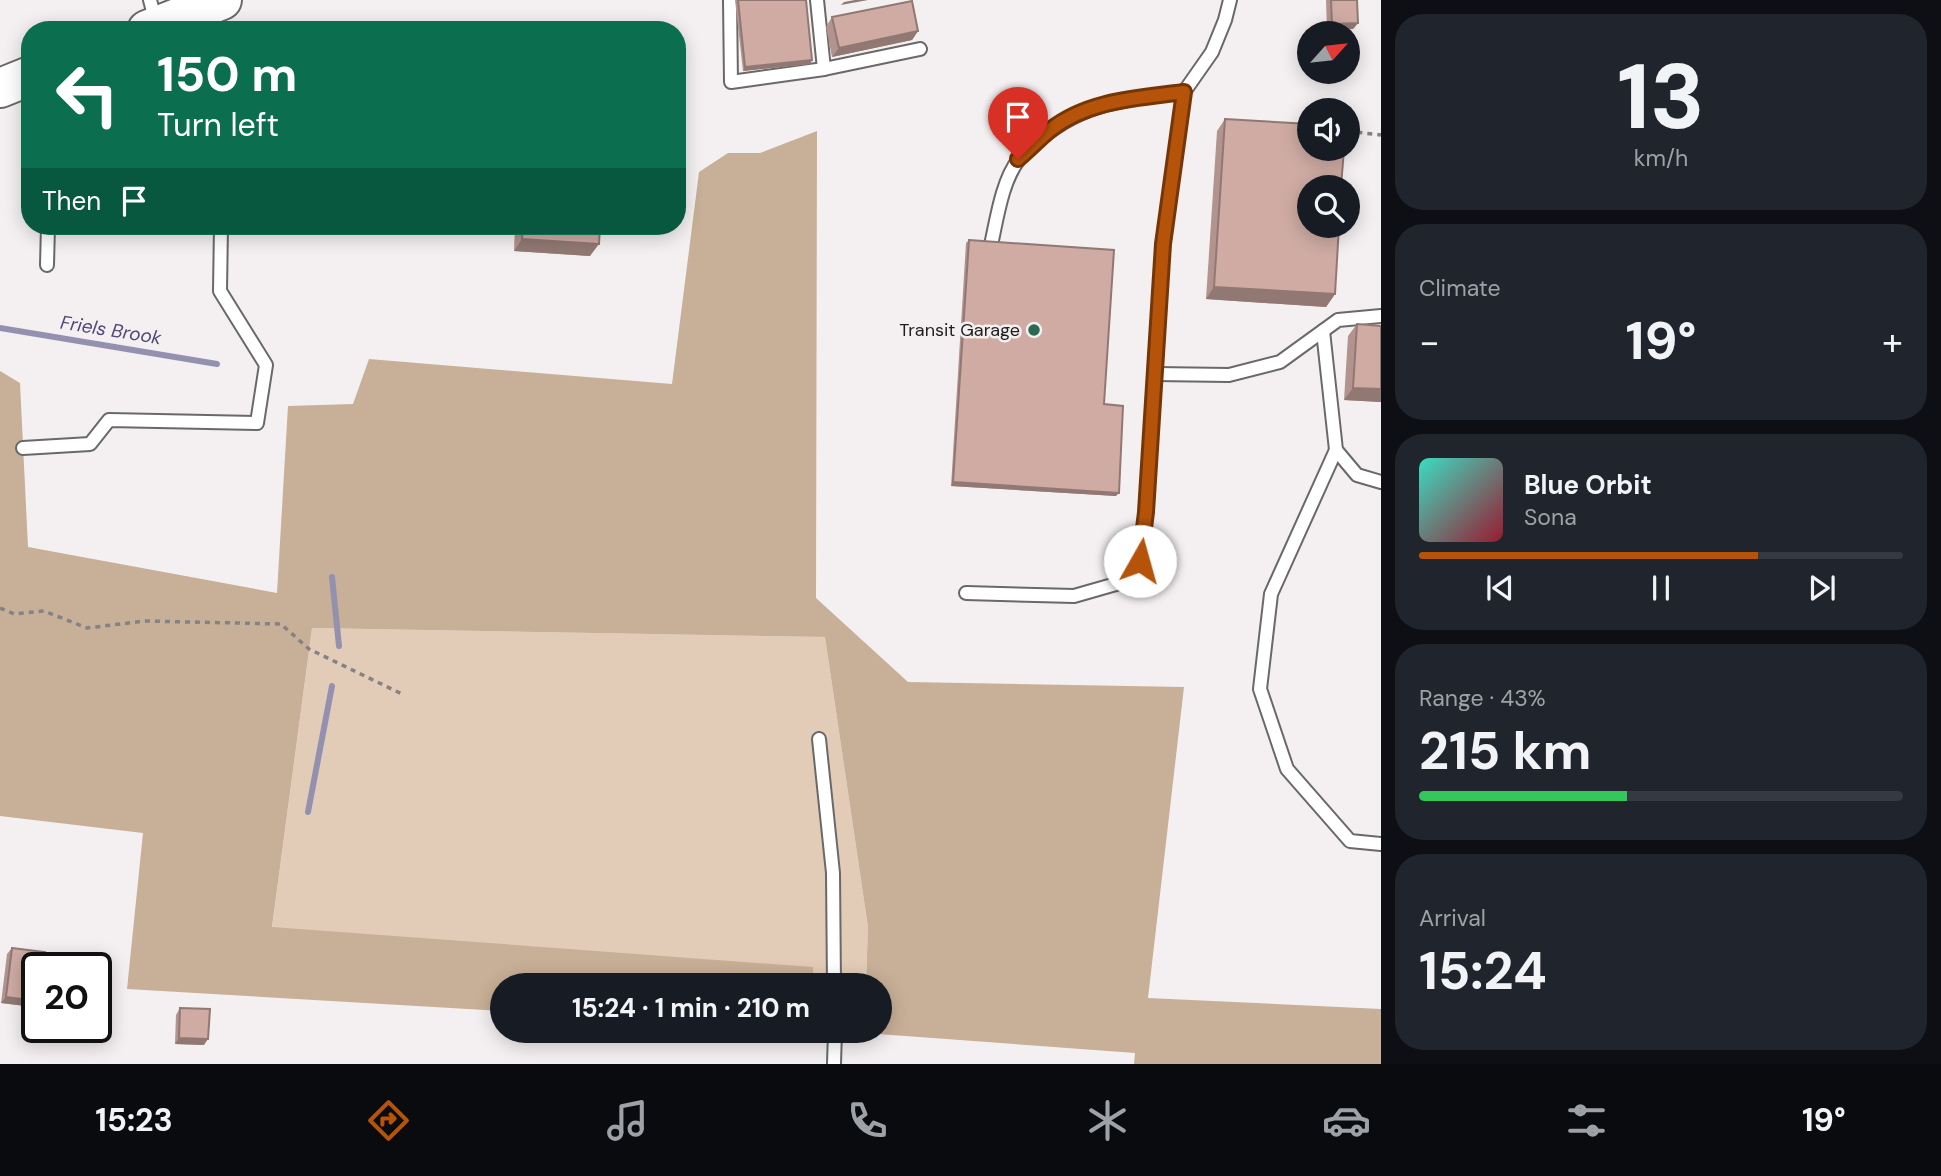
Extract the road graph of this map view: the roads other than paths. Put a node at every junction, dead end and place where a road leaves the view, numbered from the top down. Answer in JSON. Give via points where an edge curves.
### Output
{"nodes":[{"id":1,"x":222,"y":0,"type":"edge"},
{"id":2,"x":730,"y":0,"type":"edge"},
{"id":3,"x":817,"y":0,"type":"edge"},
{"id":4,"x":1230,"y":0,"type":"edge"},
{"id":5,"x":151,"y":19,"type":"edge"},
{"id":6,"x":920,"y":49,"type":"dead end"},
{"id":7,"x":824,"y":69,"type":"junction"},
{"id":8,"x":21,"y":80,"type":"edge"},
{"id":9,"x":0,"y":88,"type":"edge"},
{"id":10,"x":1184,"y":92,"type":"junction"},
{"id":11,"x":48,"y":235,"type":"edge"},
{"id":12,"x":221,"y":235,"type":"edge"},
{"id":13,"x":991,"y":245,"type":"edge"},
{"id":14,"x":47,"y":265,"type":"dead end"},
{"id":15,"x":1381,"y":316,"type":"edge"},
{"id":16,"x":1323,"y":331,"type":"junction"},
{"id":17,"x":1155,"y":374,"type":"junction"},
{"id":18,"x":23,"y":447,"type":"dead end"},
{"id":19,"x":1336,"y":450,"type":"junction"},
{"id":20,"x":1381,"y":482,"type":"edge"},
{"id":21,"x":966,"y":593,"type":"dead end"},
{"id":22,"x":819,"y":739,"type":"dead end"},
{"id":23,"x":1381,"y":844,"type":"edge"},
{"id":24,"x":834,"y":973,"type":"edge"},
{"id":25,"x":835,"y":1043,"type":"edge"},
{"id":26,"x":834,"y":1064,"type":"edge"}],
"edges":[{"from":1,"to":5,"type":"main road"},
{"from":2,"to":7,"type":"lane","via":[[732,82]]},
{"from":3,"to":7,"type":"lane"},
{"from":4,"to":10,"type":"lane","via":[[1212,52]]},
{"from":6,"to":7,"type":"lane"},
{"from":8,"to":9,"type":"main road"},
{"from":10,"to":13,"type":"lane","via":[[1110,102],[1079,112],[1051,129],[1018,159],[1001,198]]},
{"from":10,"to":17,"type":"lane","via":[[1163,244]]},
{"from":11,"to":14,"type":"lane"},
{"from":12,"to":18,"type":"lane","via":[[220,291],[265,365],[257,423],[109,420],[90,444]]},
{"from":15,"to":16,"type":"lane","via":[[1338,320]]},
{"from":16,"to":17,"type":"lane","via":[[1280,362],[1229,375]]},
{"from":16,"to":19,"type":"lane"},
{"from":17,"to":21,"type":"lane","via":[[1140,561],[1123,582],[1074,596]]},
{"from":19,"to":20,"type":"lane","via":[[1357,475]]},
{"from":19,"to":23,"type":"lane","via":[[1271,594],[1260,689],[1287,769],[1350,842]]},
{"from":22,"to":24,"type":"lane","via":[[833,873]]},
{"from":25,"to":26,"type":"lane"}]}
